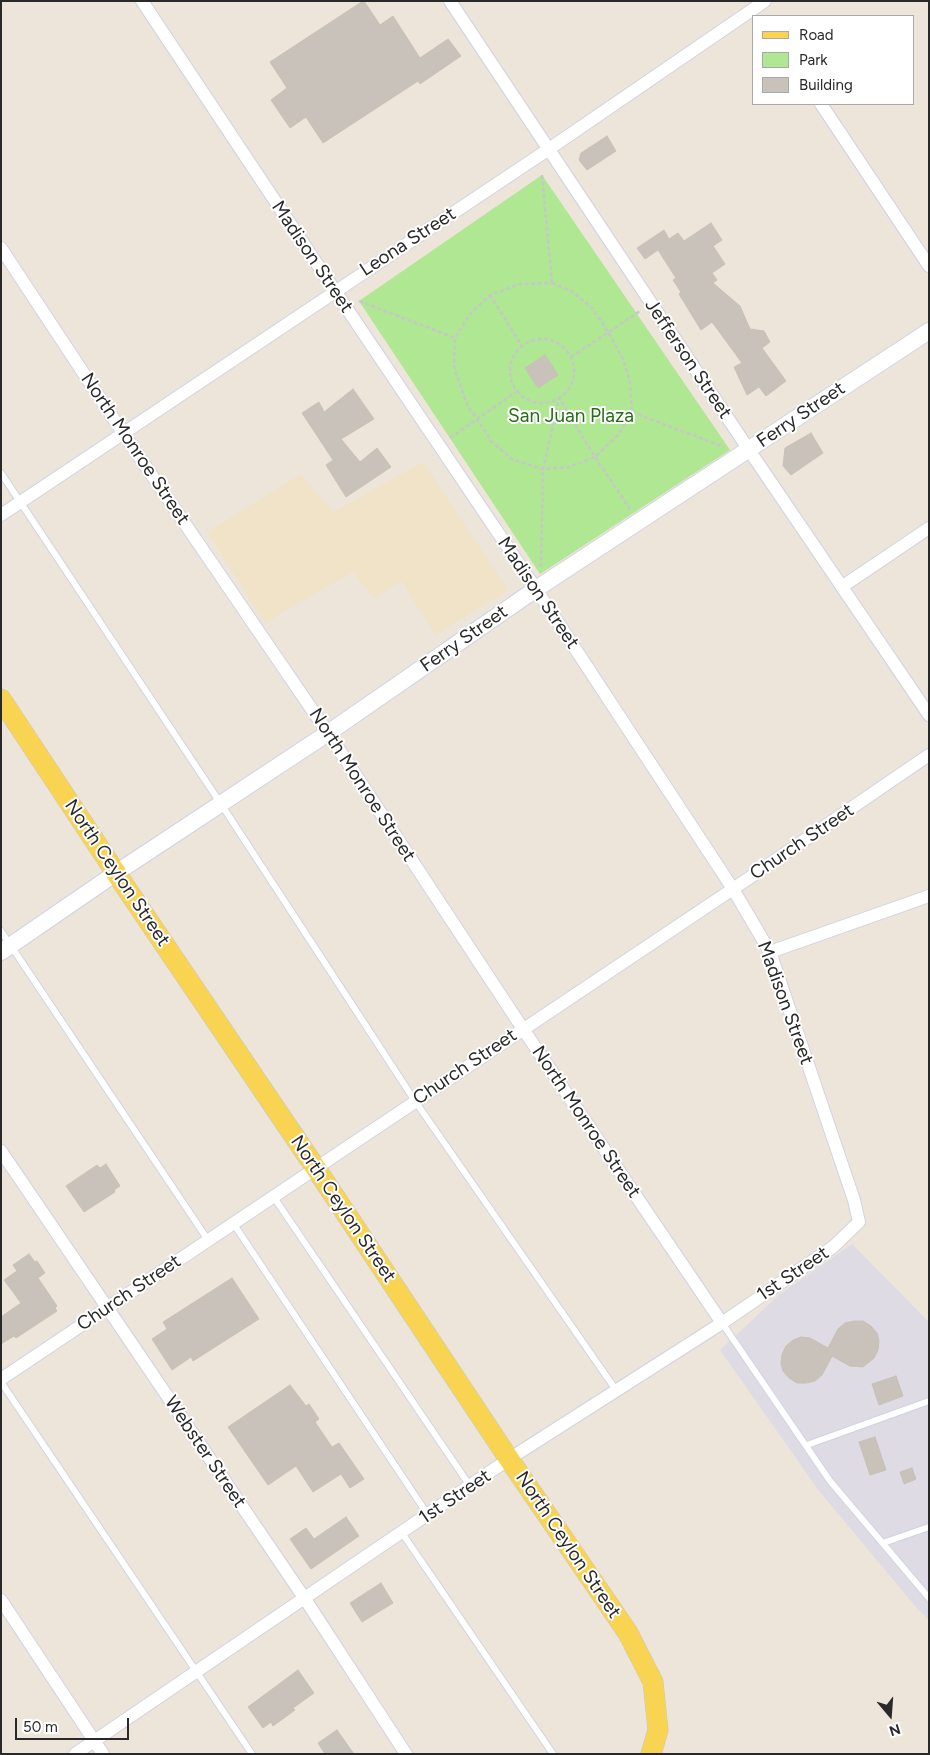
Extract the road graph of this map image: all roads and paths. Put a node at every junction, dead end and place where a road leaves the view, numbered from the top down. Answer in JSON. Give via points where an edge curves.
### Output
{"nodes":[{"id":1,"x":142,"y":1,"type":"edge"},
{"id":2,"x":450,"y":1,"type":"edge"},
{"id":3,"x":759,"y":6,"type":"edge"},
{"id":4,"x":822,"y":105,"type":"edge"},
{"id":5,"x":549,"y":149,"type":"junction"},
{"id":6,"x":542,"y":175,"type":"dead end"},
{"id":7,"x":1,"y":248,"type":"edge"},
{"id":8,"x":929,"y":266,"type":"edge"},
{"id":9,"x":552,"y":283,"type":"junction"},
{"id":10,"x":335,"y":291,"type":"junction"},
{"id":11,"x":490,"y":295,"type":"junction"},
{"id":12,"x":359,"y":302,"type":"dead end"},
{"id":13,"x":651,"y":303,"type":"junction"},
{"id":14,"x":929,"y":331,"type":"edge"},
{"id":15,"x":608,"y":332,"type":"junction"},
{"id":16,"x":456,"y":338,"type":"junction"},
{"id":17,"x":522,"y":346,"type":"junction"},
{"id":18,"x":571,"y":357,"type":"junction"},
{"id":19,"x":516,"y":392,"type":"junction"},
{"id":20,"x":559,"y":398,"type":"junction"},
{"id":21,"x":632,"y":412,"type":"junction"},
{"id":22,"x":477,"y":420,"type":"junction"},
{"id":23,"x":123,"y":433,"type":"junction"},
{"id":24,"x":439,"y":446,"type":"junction"},
{"id":25,"x":730,"y":450,"type":"dead end"},
{"id":26,"x":749,"y":450,"type":"junction"},
{"id":27,"x":595,"y":457,"type":"junction"},
{"id":28,"x":542,"y":469,"type":"junction"},
{"id":29,"x":1,"y":473,"type":"edge"},
{"id":30,"x":21,"y":502,"type":"junction"},
{"id":31,"x":1,"y":515,"type":"edge"},
{"id":32,"x":639,"y":522,"type":"junction"},
{"id":33,"x":929,"y":528,"type":"edge"},
{"id":34,"x":538,"y":582,"type":"junction"},
{"id":35,"x":842,"y":586,"type":"junction"},
{"id":36,"x":1,"y":699,"type":"edge"},
{"id":37,"x":929,"y":715,"type":"edge"},
{"id":38,"x":328,"y":733,"type":"junction"},
{"id":39,"x":929,"y":755,"type":"edge"},
{"id":40,"x":221,"y":804,"type":"junction"},
{"id":41,"x":116,"y":874,"type":"junction"},
{"id":42,"x":733,"y":889,"type":"junction"},
{"id":43,"x":929,"y":896,"type":"edge"},
{"id":44,"x":1,"y":931,"type":"edge"},
{"id":45,"x":6,"y":948,"type":"edge"},
{"id":46,"x":770,"y":952,"type":"junction"},
{"id":47,"x":523,"y":1029,"type":"junction"},
{"id":48,"x":415,"y":1101,"type":"junction"},
{"id":49,"x":1,"y":1151,"type":"edge"},
{"id":50,"x":315,"y":1167,"type":"junction"},
{"id":51,"x":273,"y":1196,"type":"junction"},
{"id":52,"x":859,"y":1222,"type":"joint"},
{"id":53,"x":233,"y":1223,"type":"junction"},
{"id":54,"x":208,"y":1240,"type":"junction"},
{"id":55,"x":107,"y":1308,"type":"junction"},
{"id":56,"x":722,"y":1322,"type":"junction"},
{"id":57,"x":1,"y":1380,"type":"edge"},
{"id":58,"x":616,"y":1390,"type":"junction"},
{"id":59,"x":929,"y":1401,"type":"edge"},
{"id":60,"x":807,"y":1445,"type":"junction"},
{"id":61,"x":509,"y":1459,"type":"junction"},
{"id":62,"x":470,"y":1486,"type":"junction"},
{"id":63,"x":428,"y":1514,"type":"junction"},
{"id":64,"x":929,"y":1527,"type":"edge"},
{"id":65,"x":402,"y":1533,"type":"junction"},
{"id":66,"x":883,"y":1543,"type":"junction"},
{"id":67,"x":929,"y":1598,"type":"edge"},
{"id":68,"x":305,"y":1599,"type":"junction"},
{"id":69,"x":1,"y":1600,"type":"edge"},
{"id":70,"x":197,"y":1672,"type":"junction"},
{"id":71,"x":95,"y":1741,"type":"junction"},
{"id":72,"x":75,"y":1754,"type":"edge"},
{"id":73,"x":103,"y":1754,"type":"edge"},
{"id":74,"x":252,"y":1754,"type":"edge"},
{"id":75,"x":406,"y":1754,"type":"edge"},
{"id":76,"x":553,"y":1754,"type":"edge"},
{"id":77,"x":651,"y":1754,"type":"edge"}],
"edges":[{"from":1,"to":10,"type":"street","name":"Madison Street"},
{"from":2,"to":5,"type":"street","name":"Jefferson Street"},
{"from":3,"to":5,"type":"street","name":"Leona Street"},
{"from":4,"to":8,"type":"street"},
{"from":5,"to":10,"type":"street","name":"Leona Street"},
{"from":5,"to":13,"type":"street","name":"Jefferson Street"},
{"from":6,"to":9,"type":"path"},
{"from":7,"to":23,"type":"street","name":"North Monroe Street"},
{"from":9,"to":11,"type":"path","via":[[520,284]]},
{"from":9,"to":15,"type":"path","via":[[573,292],[593,309]]},
{"from":10,"to":23,"type":"street","name":"Leona Street"},
{"from":10,"to":24,"type":"street","name":"Madison Street"},
{"from":11,"to":16,"type":"path","via":[[470,314]]},
{"from":11,"to":17,"type":"path"},
{"from":12,"to":16,"type":"path"},
{"from":13,"to":15,"type":"path"},
{"from":13,"to":26,"type":"street","name":"Jefferson Street"},
{"from":14,"to":26,"type":"street","name":"Ferry Street"},
{"from":15,"to":18,"type":"path"},
{"from":15,"to":21,"type":"path","via":[[623,359],[630,382]]},
{"from":16,"to":22,"type":"path","via":[[454,367]]},
{"from":17,"to":18,"type":"path","via":[[539,339],[549,340],[558,343]]},
{"from":17,"to":19,"type":"path","via":[[510,363],[511,383]]},
{"from":18,"to":20,"type":"path","via":[[574,375],[566,392]]},
{"from":19,"to":20,"type":"path","via":[[541,404]]},
{"from":19,"to":22,"type":"path"},
{"from":20,"to":27,"type":"path"},
{"from":20,"to":28,"type":"path"},
{"from":21,"to":25,"type":"path"},
{"from":21,"to":27,"type":"path","via":[[618,435]]},
{"from":22,"to":24,"type":"path"},
{"from":22,"to":28,"type":"path","via":[[491,441],[513,460]]},
{"from":23,"to":30,"type":"street","name":"Leona Street"},
{"from":23,"to":38,"type":"street","name":"North Monroe Street"},
{"from":24,"to":34,"type":"street","name":"Madison Street"},
{"from":26,"to":32,"type":"street","name":"Ferry Street"},
{"from":26,"to":35,"type":"street","name":"Jefferson Street"},
{"from":27,"to":28,"type":"path","via":[[569,467]]},
{"from":27,"to":32,"type":"path"},
{"from":28,"to":34,"type":"path"},
{"from":29,"to":30,"type":"lane"},
{"from":30,"to":31,"type":"street","name":"Leona Street"},
{"from":30,"to":40,"type":"lane"},
{"from":32,"to":34,"type":"street","name":"Ferry Street"},
{"from":33,"to":35,"type":"street"},
{"from":34,"to":38,"type":"street","name":"Ferry Street"},
{"from":34,"to":42,"type":"street","name":"Madison Street"},
{"from":35,"to":37,"type":"street","name":"Jefferson Street"},
{"from":36,"to":41,"type":"main road","name":"North Ceylon Street"},
{"from":38,"to":40,"type":"street","name":"Ferry Street"},
{"from":38,"to":47,"type":"street","name":"North Monroe Street"},
{"from":39,"to":42,"type":"street","name":"Church Street"},
{"from":40,"to":41,"type":"street","name":"Ferry Street"},
{"from":40,"to":48,"type":"lane"},
{"from":41,"to":45,"type":"street","name":"Ferry Street"},
{"from":41,"to":50,"type":"main road","name":"North Ceylon Street"},
{"from":42,"to":46,"type":"street","name":"Madison Street"},
{"from":42,"to":47,"type":"street","name":"Church Street"},
{"from":43,"to":46,"type":"street"},
{"from":44,"to":45,"type":"lane"},
{"from":45,"to":54,"type":"lane"},
{"from":46,"to":52,"type":"street","name":"Madison Street"},
{"from":47,"to":48,"type":"street","name":"Church Street"},
{"from":47,"to":56,"type":"street","name":"North Monroe Street"},
{"from":48,"to":50,"type":"street","name":"Church Street"},
{"from":48,"to":58,"type":"lane"},
{"from":49,"to":55,"type":"street","name":"Webster Street"},
{"from":50,"to":51,"type":"street","name":"Church Street"},
{"from":50,"to":61,"type":"main road","name":"North Ceylon Street"},
{"from":51,"to":53,"type":"street","name":"Church Street"},
{"from":51,"to":62,"type":"lane"},
{"from":52,"to":56,"type":"street","name":"1st Street","via":[[833,1247]]},
{"from":53,"to":54,"type":"street","name":"Church Street"},
{"from":53,"to":63,"type":"lane"},
{"from":54,"to":55,"type":"street","name":"Church Street"},
{"from":55,"to":57,"type":"street","name":"Church Street"},
{"from":55,"to":68,"type":"street","name":"Webster Street"},
{"from":56,"to":58,"type":"street","name":"1st Street"},
{"from":56,"to":60,"type":"lane"},
{"from":57,"to":70,"type":"lane"},
{"from":58,"to":61,"type":"street","name":"1st Street"},
{"from":59,"to":60,"type":"lane"},
{"from":60,"to":66,"type":"lane","via":[[830,1481]]},
{"from":61,"to":62,"type":"street","name":"1st Street"},
{"from":61,"to":77,"type":"main road","name":"North Ceylon Street","via":[[628,1633],[653,1682],[658,1730]]},
{"from":62,"to":63,"type":"street","name":"1st Street"},
{"from":63,"to":65,"type":"street","name":"1st Street"},
{"from":64,"to":66,"type":"lane"},
{"from":65,"to":68,"type":"street","name":"1st Street"},
{"from":65,"to":76,"type":"lane"},
{"from":66,"to":67,"type":"lane"},
{"from":68,"to":70,"type":"street","name":"1st Street"},
{"from":68,"to":75,"type":"street","name":"Webster Street"},
{"from":69,"to":71,"type":"street"},
{"from":70,"to":71,"type":"street","name":"1st Street"},
{"from":70,"to":74,"type":"lane"},
{"from":71,"to":72,"type":"street","name":"1st Street"},
{"from":71,"to":73,"type":"street"}]}
